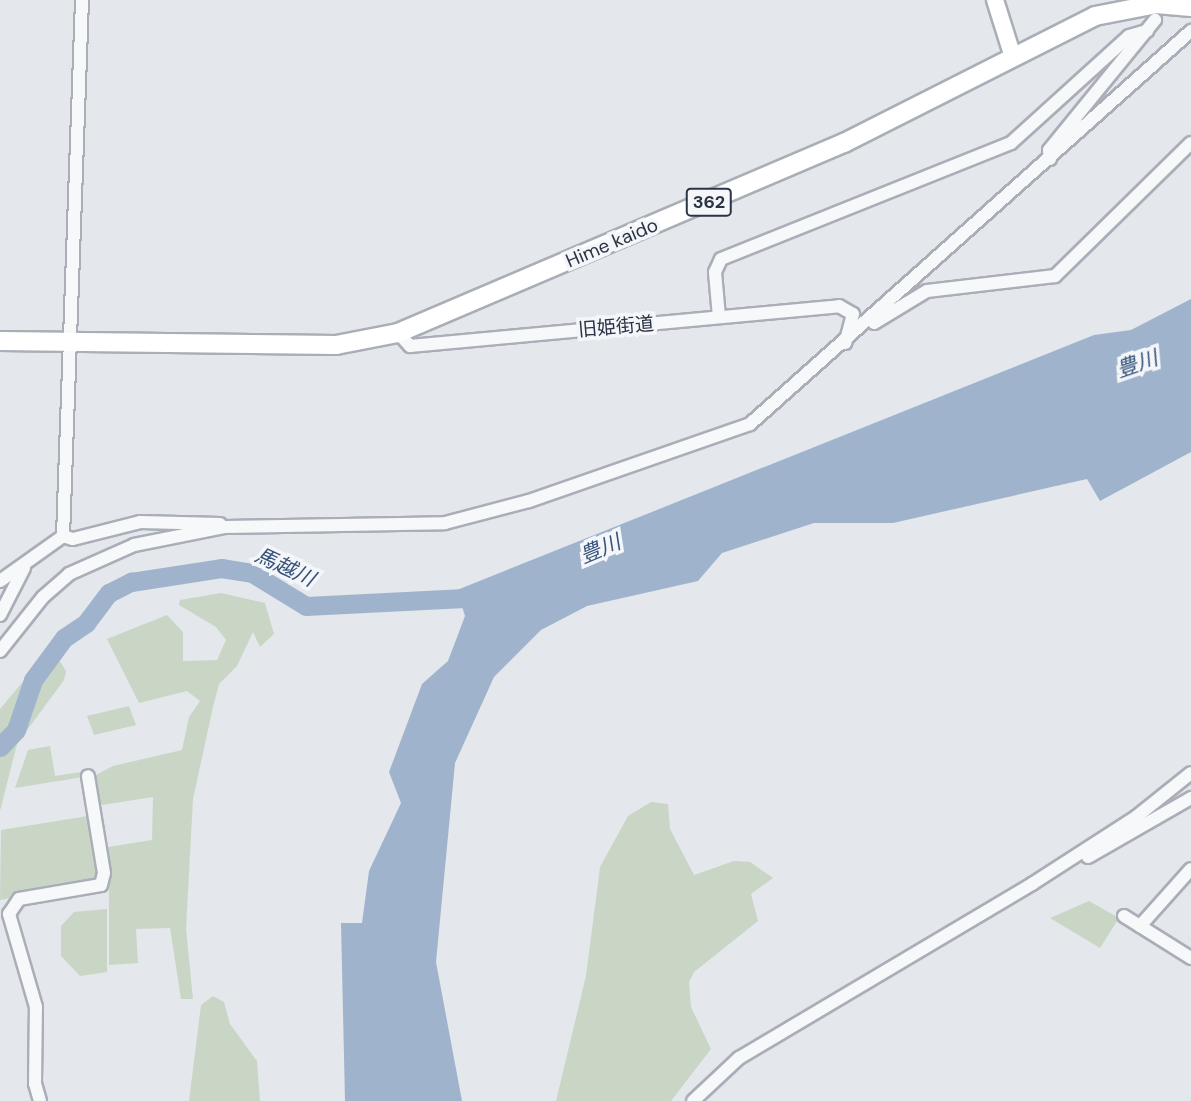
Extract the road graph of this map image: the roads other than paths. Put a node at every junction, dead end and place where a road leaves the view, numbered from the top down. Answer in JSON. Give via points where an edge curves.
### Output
{"nodes":[{"id":1,"x":82,"y":0,"type":"edge"},
{"id":2,"x":995,"y":0,"type":"edge"},
{"id":3,"x":1191,"y":7,"type":"edge"},
{"id":4,"x":1191,"y":31,"type":"edge"},
{"id":5,"x":1012,"y":54,"type":"junction"},
{"id":6,"x":1191,"y":143,"type":"edge"},
{"id":7,"x":1050,"y":159,"type":"junction"},
{"id":8,"x":719,"y":317,"type":"junction"},
{"id":9,"x":864,"y":326,"type":"junction"},
{"id":10,"x":398,"y":333,"type":"junction"},
{"id":11,"x":0,"y":341,"type":"edge"},
{"id":12,"x":72,"y":341,"type":"junction"},
{"id":13,"x":845,"y":343,"type":"junction"},
{"id":14,"x":225,"y":527,"type":"junction"},
{"id":15,"x":63,"y":536,"type":"junction"},
{"id":16,"x":24,"y":568,"type":"junction"},
{"id":17,"x":0,"y":580,"type":"edge"},
{"id":18,"x":0,"y":615,"type":"edge"},
{"id":19,"x":0,"y":651,"type":"edge"},
{"id":20,"x":1191,"y":773,"type":"edge"},
{"id":21,"x":88,"y":776,"type":"dead end"},
{"id":22,"x":1191,"y":798,"type":"edge"},
{"id":23,"x":1074,"y":857,"type":"junction"},
{"id":24,"x":1191,"y":869,"type":"edge"},
{"id":25,"x":1124,"y":916,"type":"dead end"},
{"id":26,"x":1140,"y":926,"type":"junction"},
{"id":27,"x":1191,"y":958,"type":"edge"},
{"id":28,"x":40,"y":1101,"type":"edge"},
{"id":29,"x":693,"y":1101,"type":"edge"}],
"edges":[{"from":1,"to":12,"type":"street"},
{"from":2,"to":5,"type":"main road"},
{"from":3,"to":5,"type":"highway","name":"Hime kaido","number":"362","via":[[1156,4],[1114,10]]},
{"from":4,"to":7,"type":"street"},
{"from":5,"to":10,"type":"highway","name":"Hime kaido","number":"362","via":[[844,144]]},
{"from":6,"to":9,"type":"street","via":[[1055,276],[927,291]]},
{"from":7,"to":8,"type":"street","via":[[1049,150],[1151,25],[1129,36],[1011,143],[721,259],[715,272]]},
{"from":7,"to":9,"type":"street"},
{"from":8,"to":10,"type":"street","name":"旧姫街道","via":[[410,346]]},
{"from":8,"to":13,"type":"street","name":"旧姫街道","via":[[839,306],[853,314]]},
{"from":9,"to":13,"type":"street"},
{"from":10,"to":12,"type":"highway","name":"Hime kaido","number":"362","via":[[336,345]]},
{"from":11,"to":12,"type":"highway","name":"Hime kaido","number":"362"},
{"from":12,"to":15,"type":"street"},
{"from":13,"to":14,"type":"street","via":[[750,424],[529,501],[421,526]]},
{"from":14,"to":15,"type":"street","via":[[196,521],[140,522],[73,539]]},
{"from":14,"to":19,"type":"street","via":[[134,545],[79,569],[43,597]]},
{"from":15,"to":16,"type":"street"},
{"from":16,"to":17,"type":"street"},
{"from":16,"to":18,"type":"street"},
{"from":20,"to":23,"type":"street"},
{"from":21,"to":28,"type":"street","via":[[104,873],[101,885],[19,899],[9,914],[36,1007],[34,1084]]},
{"from":22,"to":23,"type":"street","via":[[1086,858]]},
{"from":23,"to":29,"type":"street","via":[[739,1058]]},
{"from":24,"to":26,"type":"street"},
{"from":25,"to":26,"type":"street"},
{"from":26,"to":27,"type":"street"}]}
